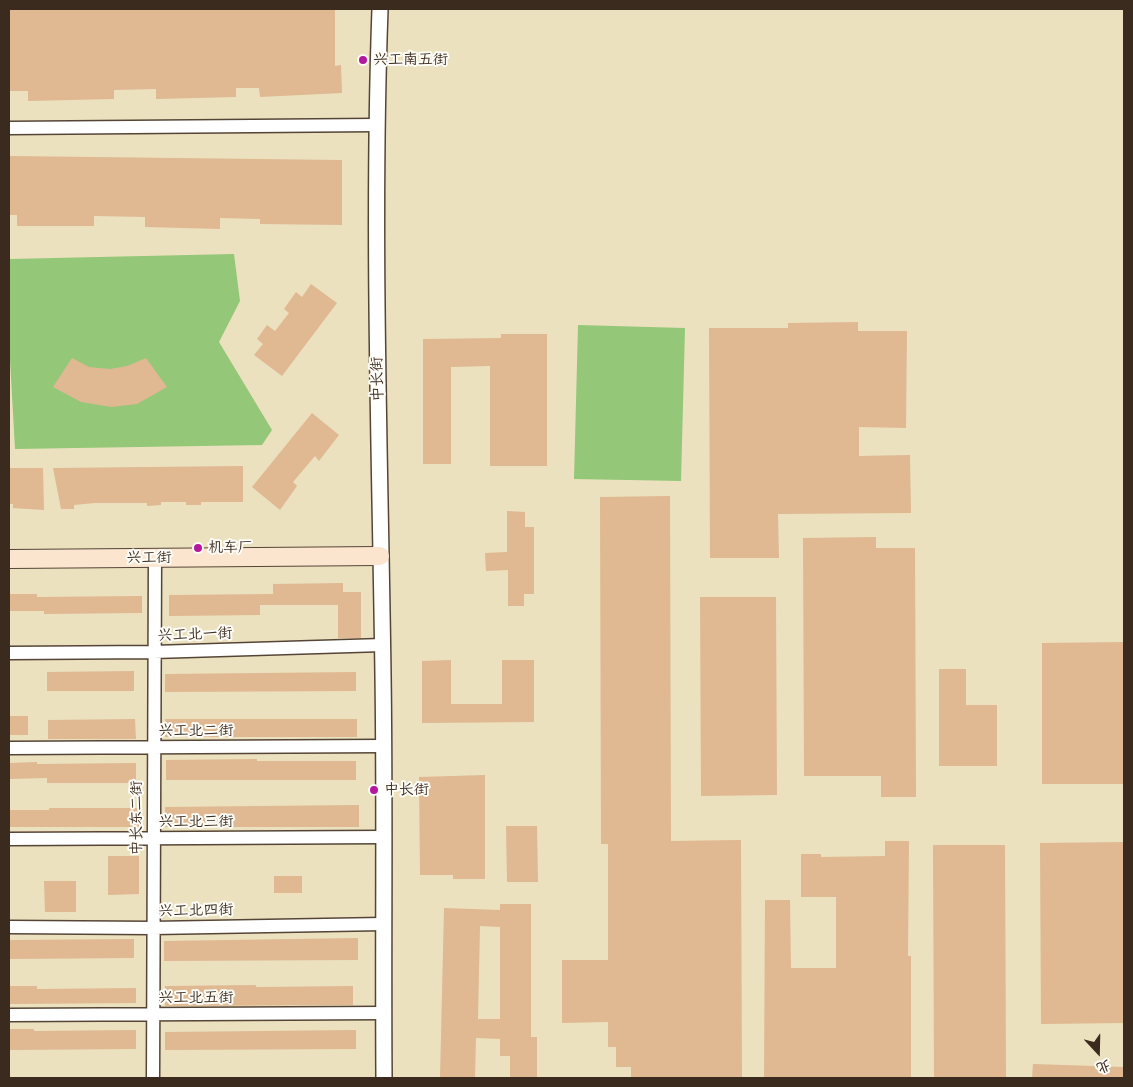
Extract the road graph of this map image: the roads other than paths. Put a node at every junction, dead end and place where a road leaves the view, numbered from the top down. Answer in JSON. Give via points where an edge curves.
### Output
{"nodes":[{"id":1,"x":380,"y":9,"type":"edge"},
{"id":2,"x":376,"y":125,"type":"junction"},
{"id":3,"x":9,"y":128,"type":"edge"},
{"id":4,"x":380,"y":556,"type":"junction"},
{"id":5,"x":155,"y":558,"type":"junction"},
{"id":6,"x":9,"y":559,"type":"edge"},
{"id":7,"x":383,"y":646,"type":"junction"},
{"id":8,"x":154,"y":652,"type":"junction"},
{"id":9,"x":9,"y":653,"type":"edge"},
{"id":10,"x":384,"y":746,"type":"junction"},
{"id":11,"x":154,"y":747,"type":"junction"},
{"id":12,"x":9,"y":748,"type":"edge"},
{"id":13,"x":384,"y":837,"type":"junction"},
{"id":14,"x":153,"y":838,"type":"junction"},
{"id":15,"x":9,"y":839,"type":"edge"},
{"id":16,"x":383,"y":924,"type":"junction"},
{"id":17,"x":9,"y":927,"type":"edge"},
{"id":18,"x":153,"y":928,"type":"junction"},
{"id":19,"x":384,"y":1013,"type":"junction"},
{"id":20,"x":153,"y":1014,"type":"junction"},
{"id":21,"x":9,"y":1015,"type":"edge"},
{"id":22,"x":153,"y":1078,"type":"edge"},
{"id":23,"x":384,"y":1078,"type":"edge"}],
"edges":[{"from":1,"to":2,"type":"street","name":"中长街"},
{"from":2,"to":3,"type":"street"},
{"from":2,"to":4,"type":"street","name":"中长街"},
{"from":4,"to":5,"type":"main road","name":"兴工街"},
{"from":4,"to":7,"type":"street","name":"中长街"},
{"from":5,"to":6,"type":"main road","name":"兴工街"},
{"from":5,"to":8,"type":"street","name":"中长东二街"},
{"from":7,"to":8,"type":"street","name":"兴工北一街"},
{"from":7,"to":10,"type":"street","name":"中长街"},
{"from":8,"to":9,"type":"street","name":"兴工北一街"},
{"from":8,"to":11,"type":"street","name":"中长东二街"},
{"from":10,"to":11,"type":"street","name":"兴工北二街"},
{"from":10,"to":13,"type":"street","name":"中长街"},
{"from":11,"to":12,"type":"street","name":"兴工北二街"},
{"from":11,"to":14,"type":"street","name":"中长东二街"},
{"from":13,"to":14,"type":"street","name":"兴工北三街"},
{"from":13,"to":16,"type":"street","name":"中长街"},
{"from":14,"to":15,"type":"street","name":"兴工北三街"},
{"from":14,"to":18,"type":"street","name":"中长东二街"},
{"from":16,"to":18,"type":"street","name":"兴工北四街"},
{"from":16,"to":19,"type":"street","name":"中长街"},
{"from":17,"to":18,"type":"street","name":"兴工北四街"},
{"from":18,"to":20,"type":"street","name":"中长东二街"},
{"from":19,"to":20,"type":"street","name":"兴工北五街"},
{"from":19,"to":23,"type":"street","name":"中长街"},
{"from":20,"to":21,"type":"street","name":"兴工北五街"},
{"from":20,"to":22,"type":"street","name":"中长东二街"}]}
